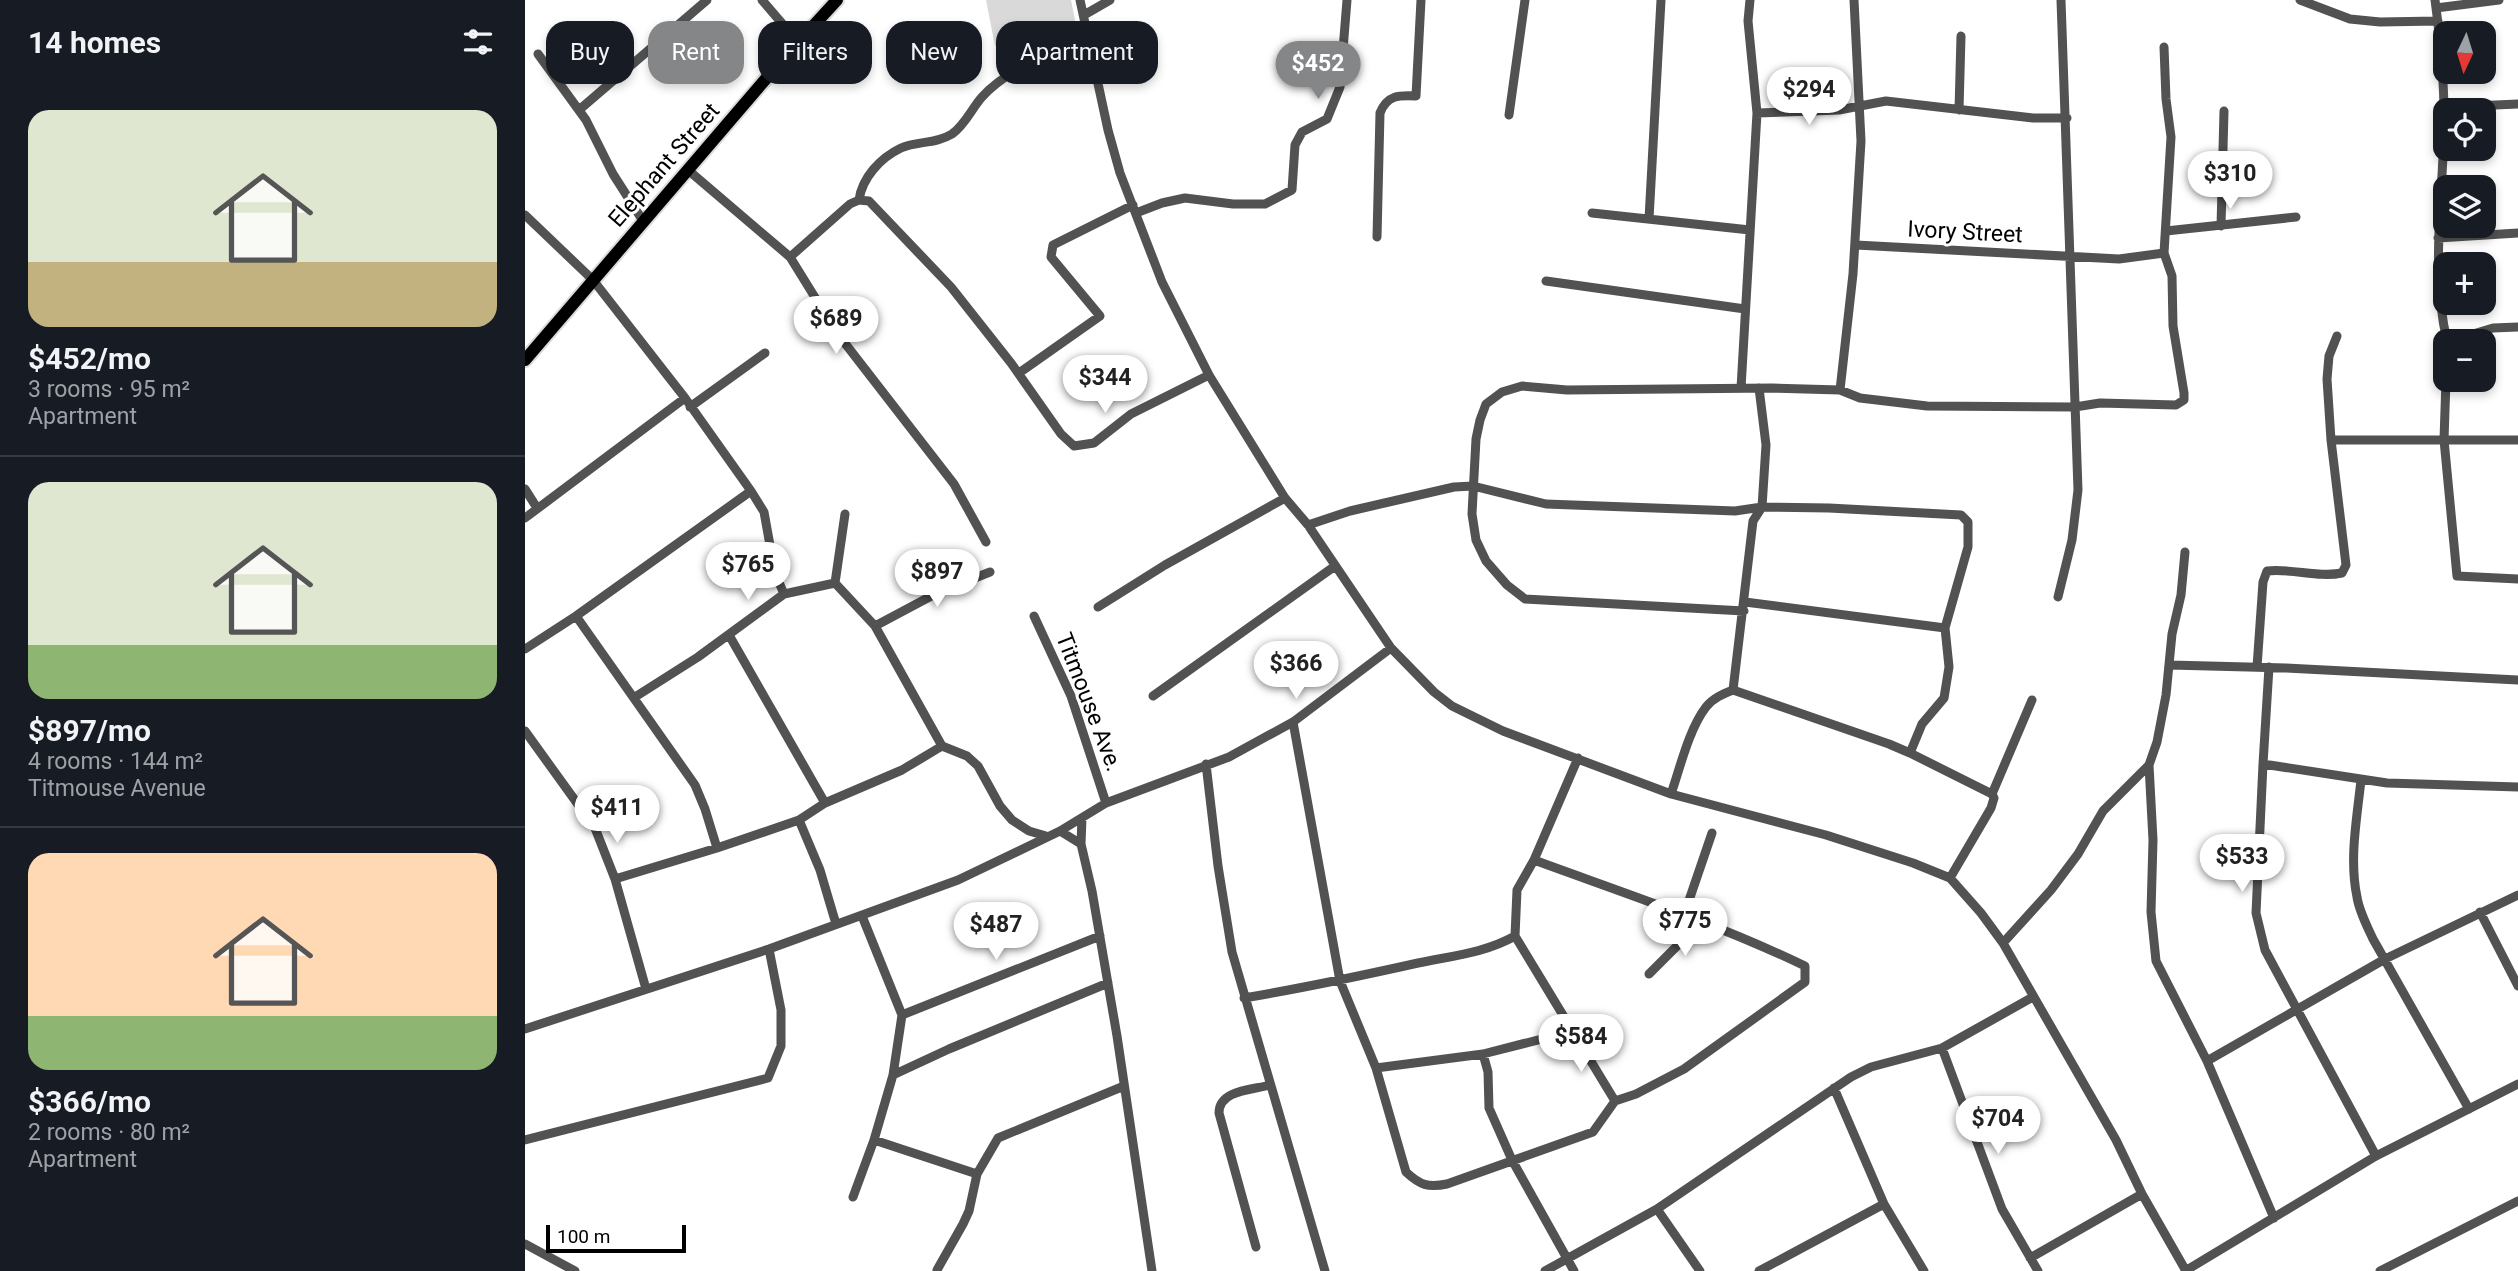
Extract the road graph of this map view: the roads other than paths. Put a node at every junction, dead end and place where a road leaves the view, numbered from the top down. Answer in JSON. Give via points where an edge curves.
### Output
{"nodes":[{"id":1,"x":707,"y":0,"type":"edge"},
{"id":2,"x":762,"y":0,"type":"edge"},
{"id":3,"x":837,"y":0,"type":"edge"},
{"id":4,"x":1080,"y":0,"type":"edge"},
{"id":5,"x":1110,"y":0,"type":"edge"},
{"id":6,"x":1347,"y":0,"type":"edge"},
{"id":7,"x":1421,"y":0,"type":"edge"},
{"id":8,"x":1525,"y":0,"type":"edge"},
{"id":9,"x":1661,"y":0,"type":"edge"},
{"id":10,"x":1750,"y":0,"type":"edge"},
{"id":11,"x":1854,"y":0,"type":"edge"},
{"id":12,"x":2061,"y":0,"type":"edge"},
{"id":13,"x":2300,"y":0,"type":"edge"},
{"id":14,"x":2499,"y":0,"type":"edge"},
{"id":15,"x":2435,"y":4,"type":"edge"},
{"id":16,"x":1083,"y":15,"type":"junction"},
{"id":17,"x":780,"y":21,"type":"edge"},
{"id":18,"x":818,"y":21,"type":"edge"},
{"id":19,"x":1085,"y":21,"type":"edge"},
{"id":20,"x":2433,"y":21,"type":"edge"},
{"id":21,"x":2438,"y":21,"type":"edge"},
{"id":22,"x":1961,"y":36,"type":"dead end"},
{"id":23,"x":2164,"y":47,"type":"dead end"},
{"id":24,"x":538,"y":54,"type":"dead end"},
{"id":25,"x":996,"y":83,"type":"edge"},
{"id":26,"x":762,"y":84,"type":"edge"},
{"id":27,"x":1098,"y":84,"type":"edge"},
{"id":28,"x":2518,"y":104,"type":"edge"},
{"id":29,"x":2496,"y":105,"type":"edge"},
{"id":30,"x":1859,"y":107,"type":"junction"},
{"id":31,"x":579,"y":110,"type":"junction"},
{"id":32,"x":1959,"y":110,"type":"junction"},
{"id":33,"x":2224,"y":111,"type":"dead end"},
{"id":34,"x":1757,"y":114,"type":"junction"},
{"id":35,"x":1509,"y":115,"type":"dead end"},
{"id":36,"x":2067,"y":118,"type":"junction"},
{"id":37,"x":688,"y":170,"type":"junction"},
{"id":38,"x":859,"y":200,"type":"junction"},
{"id":39,"x":1134,"y":209,"type":"junction"},
{"id":40,"x":1592,"y":213,"type":"dead end"},
{"id":41,"x":525,"y":215,"type":"edge"},
{"id":42,"x":2296,"y":217,"type":"dead end"},
{"id":43,"x":1649,"y":219,"type":"junction"},
{"id":44,"x":643,"y":221,"type":"junction"},
{"id":45,"x":2221,"y":226,"type":"junction"},
{"id":46,"x":1750,"y":230,"type":"junction"},
{"id":47,"x":2166,"y":231,"type":"junction"},
{"id":48,"x":2518,"y":233,"type":"edge"},
{"id":49,"x":2496,"y":234,"type":"edge"},
{"id":50,"x":1377,"y":237,"type":"dead end"},
{"id":51,"x":2438,"y":238,"type":"edge"},
{"id":52,"x":1856,"y":245,"type":"junction"},
{"id":53,"x":2164,"y":253,"type":"junction"},
{"id":54,"x":2071,"y":256,"type":"junction"},
{"id":55,"x":790,"y":257,"type":"junction"},
{"id":56,"x":593,"y":281,"type":"junction"},
{"id":57,"x":1546,"y":281,"type":"dead end"},
{"id":58,"x":1745,"y":309,"type":"junction"},
{"id":59,"x":2518,"y":327,"type":"edge"},
{"id":60,"x":2446,"y":329,"type":"edge"},
{"id":61,"x":2490,"y":329,"type":"edge"},
{"id":62,"x":2337,"y":336,"type":"dead end"},
{"id":63,"x":528,"y":352,"type":"edge"},
{"id":64,"x":765,"y":353,"type":"dead end"},
{"id":65,"x":1019,"y":373,"type":"junction"},
{"id":66,"x":1209,"y":375,"type":"junction"},
{"id":67,"x":1741,"y":388,"type":"junction"},
{"id":68,"x":1759,"y":388,"type":"junction"},
{"id":69,"x":1840,"y":390,"type":"junction"},
{"id":70,"x":2446,"y":392,"type":"edge"},
{"id":71,"x":687,"y":402,"type":"junction"},
{"id":72,"x":2075,"y":407,"type":"junction"},
{"id":73,"x":2331,"y":440,"type":"junction"},
{"id":74,"x":2444,"y":440,"type":"junction"},
{"id":75,"x":2518,"y":440,"type":"edge"},
{"id":76,"x":1473,"y":486,"type":"junction"},
{"id":77,"x":525,"y":489,"type":"edge"},
{"id":78,"x":751,"y":491,"type":"junction"},
{"id":79,"x":1285,"y":498,"type":"junction"},
{"id":80,"x":537,"y":508,"type":"junction"},
{"id":81,"x":1762,"y":508,"type":"junction"},
{"id":82,"x":845,"y":514,"type":"dead end"},
{"id":83,"x":525,"y":518,"type":"edge"},
{"id":84,"x":1308,"y":525,"type":"junction"},
{"id":85,"x":986,"y":542,"type":"dead end"},
{"id":86,"x":2185,"y":552,"type":"dead end"},
{"id":87,"x":1335,"y":566,"type":"junction"},
{"id":88,"x":990,"y":572,"type":"dead end"},
{"id":89,"x":2518,"y":579,"type":"edge"},
{"id":90,"x":835,"y":583,"type":"junction"},
{"id":91,"x":784,"y":594,"type":"junction"},
{"id":92,"x":2058,"y":597,"type":"dead end"},
{"id":93,"x":1744,"y":606,"type":"junction"},
{"id":94,"x":1098,"y":607,"type":"dead end"},
{"id":95,"x":576,"y":616,"type":"junction"},
{"id":96,"x":1034,"y":616,"type":"dead end"},
{"id":97,"x":875,"y":626,"type":"junction"},
{"id":98,"x":1945,"y":628,"type":"junction"},
{"id":99,"x":729,"y":635,"type":"junction"},
{"id":100,"x":1391,"y":648,"type":"junction"},
{"id":101,"x":525,"y":649,"type":"edge"},
{"id":102,"x":2170,"y":665,"type":"junction"},
{"id":103,"x":2257,"y":667,"type":"junction"},
{"id":104,"x":2269,"y":667,"type":"junction"},
{"id":105,"x":2518,"y":680,"type":"edge"},
{"id":106,"x":1733,"y":690,"type":"junction"},
{"id":107,"x":1153,"y":696,"type":"dead end"},
{"id":108,"x":635,"y":697,"type":"junction"},
{"id":109,"x":2032,"y":700,"type":"dead end"},
{"id":110,"x":1293,"y":722,"type":"junction"},
{"id":111,"x":525,"y":731,"type":"edge"},
{"id":112,"x":941,"y":746,"type":"junction"},
{"id":113,"x":1910,"y":753,"type":"junction"},
{"id":114,"x":1578,"y":758,"type":"junction"},
{"id":115,"x":1206,"y":764,"type":"junction"},
{"id":116,"x":2263,"y":764,"type":"junction"},
{"id":117,"x":2149,"y":765,"type":"junction"},
{"id":118,"x":2361,"y":780,"type":"junction"},
{"id":119,"x":2518,"y":786,"type":"edge"},
{"id":120,"x":1671,"y":794,"type":"junction"},
{"id":121,"x":1993,"y":794,"type":"junction"},
{"id":122,"x":825,"y":803,"type":"junction"},
{"id":123,"x":1106,"y":803,"type":"junction"},
{"id":124,"x":1082,"y":818,"type":"junction"},
{"id":125,"x":799,"y":820,"type":"junction"},
{"id":126,"x":1060,"y":831,"type":"junction"},
{"id":127,"x":1712,"y":833,"type":"dead end"},
{"id":128,"x":1046,"y":836,"type":"junction"},
{"id":129,"x":1081,"y":844,"type":"junction"},
{"id":130,"x":717,"y":848,"type":"junction"},
{"id":131,"x":1534,"y":860,"type":"junction"},
{"id":132,"x":1950,"y":878,"type":"junction"},
{"id":133,"x":615,"y":879,"type":"junction"},
{"id":134,"x":2518,"y":895,"type":"edge"},
{"id":135,"x":2480,"y":912,"type":"junction"},
{"id":136,"x":1684,"y":915,"type":"junction"},
{"id":137,"x":862,"y":916,"type":"junction"},
{"id":138,"x":1700,"y":922,"type":"junction"},
{"id":139,"x":836,"y":924,"type":"junction"},
{"id":140,"x":1100,"y":936,"type":"junction"},
{"id":141,"x":1515,"y":936,"type":"junction"},
{"id":142,"x":2003,"y":943,"type":"junction"},
{"id":143,"x":769,"y":949,"type":"junction"},
{"id":144,"x":2385,"y":959,"type":"junction"},
{"id":145,"x":1649,"y":974,"type":"dead end"},
{"id":146,"x":1341,"y":981,"type":"junction"},
{"id":147,"x":1108,"y":984,"type":"junction"},
{"id":148,"x":2518,"y":986,"type":"edge"},
{"id":149,"x":646,"y":989,"type":"junction"},
{"id":150,"x":2033,"y":997,"type":"junction"},
{"id":151,"x":1244,"y":998,"type":"junction"},
{"id":152,"x":2296,"y":1008,"type":"junction"},
{"id":153,"x":902,"y":1015,"type":"junction"},
{"id":154,"x":525,"y":1029,"type":"edge"},
{"id":155,"x":1573,"y":1031,"type":"junction"},
{"id":156,"x":1942,"y":1048,"type":"junction"},
{"id":157,"x":1483,"y":1054,"type":"junction"},
{"id":158,"x":2207,"y":1061,"type":"junction"},
{"id":159,"x":1376,"y":1068,"type":"junction"},
{"id":160,"x":893,"y":1075,"type":"junction"},
{"id":161,"x":2518,"y":1084,"type":"edge"},
{"id":162,"x":1270,"y":1085,"type":"junction"},
{"id":163,"x":1124,"y":1086,"type":"junction"},
{"id":164,"x":1834,"y":1088,"type":"junction"},
{"id":165,"x":1615,"y":1101,"type":"junction"},
{"id":166,"x":2469,"y":1109,"type":"junction"},
{"id":167,"x":525,"y":1140,"type":"edge"},
{"id":168,"x":874,"y":1140,"type":"junction"},
{"id":169,"x":2376,"y":1156,"type":"junction"},
{"id":170,"x":1512,"y":1160,"type":"junction"},
{"id":171,"x":977,"y":1174,"type":"junction"},
{"id":172,"x":2142,"y":1194,"type":"junction"},
{"id":173,"x":853,"y":1197,"type":"dead end"},
{"id":174,"x":2518,"y":1201,"type":"edge"},
{"id":175,"x":1884,"y":1203,"type":"junction"},
{"id":176,"x":1657,"y":1209,"type":"junction"},
{"id":177,"x":2274,"y":1218,"type":"junction"},
{"id":178,"x":525,"y":1244,"type":"edge"},
{"id":179,"x":1256,"y":1247,"type":"dead end"},
{"id":180,"x":2030,"y":1258,"type":"junction"},
{"id":181,"x":1567,"y":1260,"type":"junction"},
{"id":182,"x":937,"y":1270,"type":"edge"},
{"id":183,"x":575,"y":1271,"type":"edge"},
{"id":184,"x":1151,"y":1271,"type":"edge"},
{"id":185,"x":1325,"y":1271,"type":"edge"},
{"id":186,"x":1545,"y":1271,"type":"edge"},
{"id":187,"x":1574,"y":1271,"type":"edge"},
{"id":188,"x":1700,"y":1271,"type":"edge"},
{"id":189,"x":1759,"y":1271,"type":"edge"},
{"id":190,"x":1924,"y":1271,"type":"edge"},
{"id":191,"x":2038,"y":1271,"type":"edge"},
{"id":192,"x":2186,"y":1271,"type":"edge"},
{"id":193,"x":2380,"y":1271,"type":"edge"}],
"edges":[{"from":1,"to":31,"type":"street"},
{"from":2,"to":17,"type":"street"},
{"from":3,"to":18,"type":"main road","name":"Elephant Street"},
{"from":4,"to":16,"type":"street"},
{"from":5,"to":16,"type":"street"},
{"from":6,"to":39,"type":"street","via":[[1340,87],[1327,119],[1303,132],[1295,145],[1292,190],[1265,204],[1185,198]]},
{"from":7,"to":50,"type":"street","via":[[1416,96],[1396,95],[1384,103],[1380,113]]},
{"from":8,"to":35,"type":"street"},
{"from":9,"to":43,"type":"street"},
{"from":10,"to":34,"type":"street"},
{"from":11,"to":30,"type":"street"},
{"from":12,"to":36,"type":"street"},
{"from":13,"to":20,"type":"street","via":[[2350,19]]},
{"from":14,"to":15,"type":"street"},
{"from":15,"to":21,"type":"street"},
{"from":16,"to":19,"type":"street"},
{"from":22,"to":32,"type":"street"},
{"from":23,"to":47,"type":"street","via":[[2171,137]]},
{"from":24,"to":31,"type":"street"},
{"from":25,"to":38,"type":"street","via":[[953,133],[931,143],[901,148],[877,166],[865,179]]},
{"from":26,"to":37,"type":"main road","name":"Elephant Street"},
{"from":27,"to":39,"type":"street","via":[[1120,173]]},
{"from":28,"to":29,"type":"street"},
{"from":30,"to":32,"type":"street","via":[[1886,101]]},
{"from":30,"to":34,"type":"street"},
{"from":30,"to":52,"type":"street"},
{"from":31,"to":44,"type":"street"},
{"from":32,"to":36,"type":"street"},
{"from":33,"to":45,"type":"street"},
{"from":34,"to":46,"type":"street"},
{"from":36,"to":54,"type":"street"},
{"from":37,"to":44,"type":"main road","name":"Elephant Street"},
{"from":37,"to":55,"type":"street"},
{"from":38,"to":55,"type":"street"},
{"from":38,"to":65,"type":"street","via":[[869,201],[951,286]]},
{"from":39,"to":65,"type":"street","via":[[1053,245],[1051,257],[1100,316]]},
{"from":39,"to":66,"type":"street","via":[[1162,282]]},
{"from":40,"to":43,"type":"street"},
{"from":41,"to":56,"type":"street"},
{"from":42,"to":45,"type":"street"},
{"from":43,"to":46,"type":"street"},
{"from":44,"to":56,"type":"main road","name":"Elephant Street"},
{"from":45,"to":47,"type":"street"},
{"from":46,"to":58,"type":"street"},
{"from":47,"to":53,"type":"street"},
{"from":48,"to":49,"type":"street"},
{"from":51,"to":60,"type":"street","via":[[2440,310]]},
{"from":52,"to":54,"type":"street","name":"Ivory Street"},
{"from":52,"to":69,"type":"street"},
{"from":53,"to":54,"type":"street","name":"Ivory Street","via":[[2128,260]]},
{"from":53,"to":72,"type":"street","via":[[2172,276],[2183,400],[2164,406],[2100,403]]},
{"from":54,"to":72,"type":"street"},
{"from":55,"to":85,"type":"street","via":[[837,333],[954,484]]},
{"from":56,"to":63,"type":"main road","name":"Elephant Street"},
{"from":56,"to":71,"type":"street"},
{"from":57,"to":58,"type":"street"},
{"from":58,"to":67,"type":"street"},
{"from":59,"to":61,"type":"street"},
{"from":62,"to":73,"type":"street","via":[[2327,367]]},
{"from":64,"to":71,"type":"street"},
{"from":65,"to":66,"type":"street","via":[[1074,446],[1094,443],[1131,414]]},
{"from":66,"to":79,"type":"street"},
{"from":67,"to":68,"type":"street"},
{"from":67,"to":76,"type":"street","via":[[1567,390],[1522,386],[1503,392],[1486,404],[1480,420]]},
{"from":68,"to":69,"type":"street"},
{"from":68,"to":81,"type":"street","via":[[1766,445]]},
{"from":69,"to":72,"type":"street","via":[[1860,398],[1927,406]]},
{"from":70,"to":74,"type":"street"},
{"from":71,"to":78,"type":"street"},
{"from":71,"to":80,"type":"street"},
{"from":72,"to":92,"type":"street","via":[[2077,503]]},
{"from":73,"to":74,"type":"street"},
{"from":73,"to":103,"type":"street","via":[[2346,565],[2342,573],[2334,575],[2267,571]]},
{"from":74,"to":75,"type":"street"},
{"from":74,"to":89,"type":"street","via":[[2457,576]]},
{"from":76,"to":81,"type":"street","via":[[1546,504]]},
{"from":76,"to":84,"type":"street","via":[[1454,486],[1350,510]]},
{"from":76,"to":93,"type":"street","via":[[1476,540],[1486,561],[1525,599]]},
{"from":77,"to":80,"type":"street"},
{"from":78,"to":91,"type":"street","via":[[764,512],[775,573]]},
{"from":78,"to":95,"type":"street"},
{"from":79,"to":84,"type":"street"},
{"from":79,"to":94,"type":"street"},
{"from":80,"to":83,"type":"street"},
{"from":81,"to":93,"type":"street","via":[[1753,521]]},
{"from":81,"to":98,"type":"street","via":[[1961,515],[1968,522],[1968,547]]},
{"from":82,"to":90,"type":"street"},
{"from":84,"to":87,"type":"street"},
{"from":86,"to":102,"type":"street"},
{"from":87,"to":100,"type":"street"},
{"from":87,"to":107,"type":"street"},
{"from":88,"to":97,"type":"street","via":[[936,593]]},
{"from":90,"to":91,"type":"street"},
{"from":90,"to":97,"type":"street"},
{"from":91,"to":99,"type":"street"},
{"from":93,"to":98,"type":"street"},
{"from":93,"to":106,"type":"street"},
{"from":95,"to":101,"type":"street"},
{"from":95,"to":108,"type":"street"},
{"from":96,"to":123,"type":"street","name":"Titmouse Ave.","via":[[1071,695]]},
{"from":97,"to":112,"type":"street"},
{"from":98,"to":113,"type":"street","via":[[1949,667],[1944,698],[1922,724]]},
{"from":99,"to":108,"type":"street"},
{"from":99,"to":122,"type":"street"},
{"from":100,"to":110,"type":"street"},
{"from":100,"to":114,"type":"street","via":[[1452,706],[1503,731]]},
{"from":102,"to":103,"type":"street"},
{"from":102,"to":117,"type":"street"},
{"from":103,"to":104,"type":"street"},
{"from":104,"to":105,"type":"street"},
{"from":104,"to":116,"type":"street"},
{"from":106,"to":113,"type":"street"},
{"from":106,"to":120,"type":"street","via":[[1707,706],[1697,722]]},
{"from":108,"to":130,"type":"street","via":[[695,785]]},
{"from":109,"to":121,"type":"street"},
{"from":110,"to":115,"type":"street","via":[[1229,757]]},
{"from":110,"to":146,"type":"street"},
{"from":111,"to":133,"type":"street","via":[[595,828]]},
{"from":112,"to":122,"type":"street","via":[[902,770]]},
{"from":112,"to":128,"type":"street","via":[[967,756],[978,766],[1012,820]]},
{"from":113,"to":121,"type":"street"},
{"from":114,"to":120,"type":"street"},
{"from":114,"to":131,"type":"street"},
{"from":115,"to":123,"type":"street"},
{"from":115,"to":151,"type":"street","via":[[1217,866]]},
{"from":116,"to":118,"type":"street"},
{"from":116,"to":152,"type":"street","via":[[2256,914],[2265,950]]},
{"from":117,"to":142,"type":"street","via":[[2103,811],[2051,890]]},
{"from":117,"to":158,"type":"street","via":[[2156,961]]},
{"from":118,"to":119,"type":"street"},
{"from":118,"to":144,"type":"street","via":[[2354,845],[2357,897]]},
{"from":120,"to":132,"type":"street","via":[[1826,835]]},
{"from":121,"to":132,"type":"street","via":[[1991,808]]},
{"from":122,"to":125,"type":"street"},
{"from":123,"to":124,"type":"street"},
{"from":124,"to":126,"type":"street"},
{"from":124,"to":129,"type":"street"},
{"from":125,"to":130,"type":"street"},
{"from":125,"to":139,"type":"street"},
{"from":126,"to":128,"type":"street"},
{"from":126,"to":129,"type":"street"},
{"from":127,"to":136,"type":"street"},
{"from":128,"to":137,"type":"street","via":[[958,880]]},
{"from":129,"to":140,"type":"street"},
{"from":130,"to":133,"type":"street"},
{"from":131,"to":136,"type":"street"},
{"from":131,"to":141,"type":"street","via":[[1517,890]]},
{"from":132,"to":142,"type":"street"},
{"from":133,"to":149,"type":"street"},
{"from":134,"to":135,"type":"street"},
{"from":135,"to":144,"type":"street"},
{"from":135,"to":148,"type":"street"},
{"from":136,"to":138,"type":"street"},
{"from":137,"to":139,"type":"street"},
{"from":137,"to":153,"type":"street"},
{"from":138,"to":145,"type":"street"},
{"from":138,"to":165,"type":"street","via":[[1805,967],[1805,982],[1684,1069]]},
{"from":139,"to":143,"type":"street"},
{"from":140,"to":147,"type":"street"},
{"from":140,"to":153,"type":"street"},
{"from":141,"to":146,"type":"street","via":[[1498,946]]},
{"from":141,"to":155,"type":"street"},
{"from":142,"to":150,"type":"street"},
{"from":143,"to":149,"type":"street"},
{"from":143,"to":167,"type":"street","via":[[781,1010],[781,1046],[768,1078]]},
{"from":144,"to":152,"type":"street"},
{"from":144,"to":166,"type":"street"},
{"from":146,"to":151,"type":"street"},
{"from":146,"to":159,"type":"street"},
{"from":147,"to":160,"type":"street"},
{"from":147,"to":163,"type":"street"},
{"from":149,"to":154,"type":"street"},
{"from":150,"to":156,"type":"street"},
{"from":150,"to":172,"type":"street"},
{"from":151,"to":162,"type":"street"},
{"from":152,"to":158,"type":"street"},
{"from":152,"to":169,"type":"street"},
{"from":153,"to":160,"type":"street"},
{"from":155,"to":157,"type":"street"},
{"from":155,"to":165,"type":"street"},
{"from":156,"to":164,"type":"street","via":[[1871,1067]]},
{"from":156,"to":180,"type":"street","via":[[2002,1209]]},
{"from":157,"to":159,"type":"street"},
{"from":157,"to":170,"type":"street","via":[[1489,1108]]},
{"from":158,"to":177,"type":"street"},
{"from":159,"to":170,"type":"street","via":[[1406,1172],[1419,1184],[1447,1184]]},
{"from":160,"to":168,"type":"street"},
{"from":161,"to":166,"type":"street"},
{"from":162,"to":179,"type":"street","via":[[1226,1096],[1219,1105]]},
{"from":162,"to":185,"type":"street"},
{"from":163,"to":171,"type":"street","via":[[998,1138]]},
{"from":163,"to":184,"type":"street"},
{"from":164,"to":175,"type":"street"},
{"from":164,"to":176,"type":"street"},
{"from":165,"to":170,"type":"street","via":[[1593,1132]]},
{"from":166,"to":169,"type":"street"},
{"from":168,"to":171,"type":"street"},
{"from":168,"to":173,"type":"street"},
{"from":169,"to":177,"type":"street"},
{"from":170,"to":181,"type":"street"},
{"from":171,"to":182,"type":"street","via":[[969,1211]]},
{"from":172,"to":180,"type":"street"},
{"from":172,"to":192,"type":"street"},
{"from":174,"to":193,"type":"street"},
{"from":175,"to":189,"type":"street"},
{"from":175,"to":190,"type":"street"},
{"from":176,"to":181,"type":"street"},
{"from":176,"to":188,"type":"street"},
{"from":177,"to":192,"type":"street"},
{"from":178,"to":183,"type":"street"},
{"from":180,"to":191,"type":"street"},
{"from":181,"to":186,"type":"street"},
{"from":181,"to":187,"type":"street"}]}
